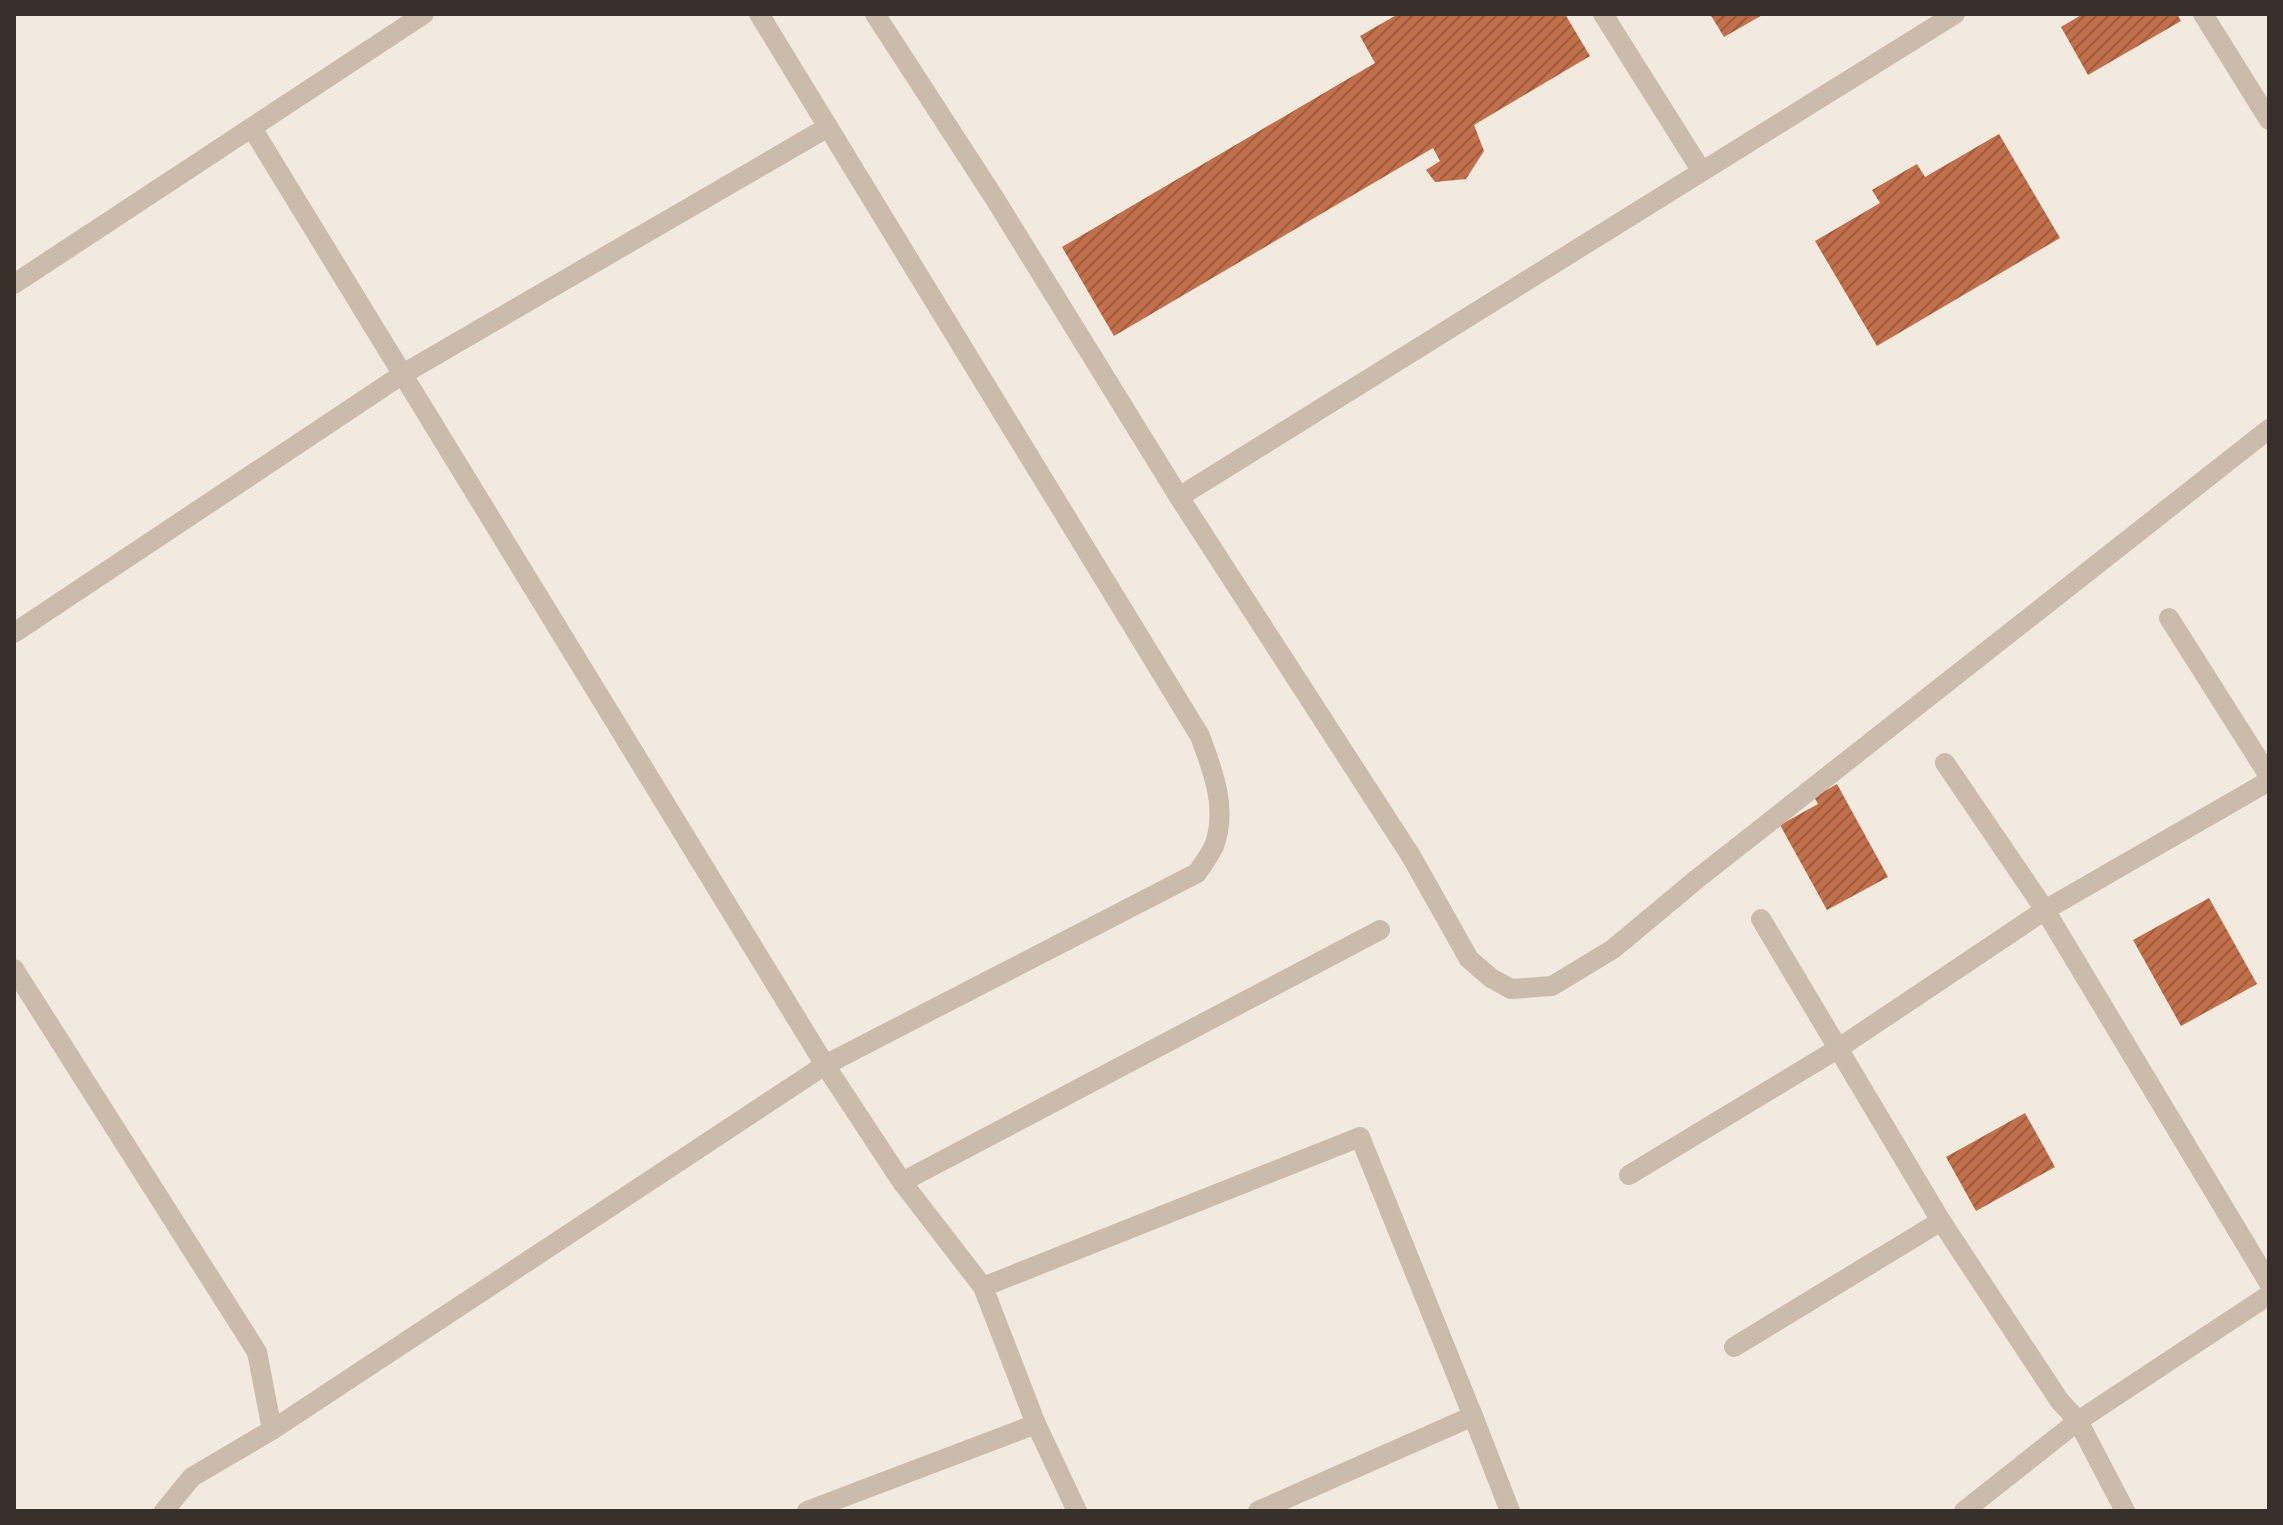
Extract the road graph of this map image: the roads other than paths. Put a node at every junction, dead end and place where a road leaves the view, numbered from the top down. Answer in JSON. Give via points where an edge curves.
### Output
{"nodes":[{"id":1,"x":424,"y":14,"type":"edge"},
{"id":2,"x":759,"y":14,"type":"edge"},
{"id":3,"x":875,"y":14,"type":"edge"},
{"id":4,"x":1603,"y":14,"type":"edge"},
{"id":5,"x":1955,"y":14,"type":"edge"},
{"id":6,"x":2203,"y":14,"type":"edge"},
{"id":7,"x":2269,"y":120,"type":"edge"},
{"id":8,"x":828,"y":127,"type":"junction"},
{"id":9,"x":252,"y":128,"type":"junction"},
{"id":10,"x":1701,"y":170,"type":"junction"},
{"id":11,"x":14,"y":284,"type":"edge"},
{"id":12,"x":403,"y":374,"type":"junction"},
{"id":13,"x":2269,"y":429,"type":"edge"},
{"id":14,"x":1179,"y":497,"type":"junction"},
{"id":15,"x":2169,"y":618,"type":"dead end"},
{"id":16,"x":14,"y":633,"type":"edge"},
{"id":17,"x":1945,"y":763,"type":"dead end"},
{"id":18,"x":2269,"y":778,"type":"edge"},
{"id":19,"x":2045,"y":910,"type":"junction"},
{"id":20,"x":1761,"y":919,"type":"dead end"},
{"id":21,"x":1380,"y":930,"type":"dead end"},
{"id":22,"x":14,"y":969,"type":"edge"},
{"id":23,"x":1839,"y":1048,"type":"junction"},
{"id":24,"x":825,"y":1065,"type":"junction"},
{"id":25,"x":1629,"y":1175,"type":"dead end"},
{"id":26,"x":902,"y":1182,"type":"junction"},
{"id":27,"x":1941,"y":1221,"type":"junction"},
{"id":28,"x":2269,"y":1283,"type":"edge"},
{"id":29,"x":983,"y":1287,"type":"junction"},
{"id":30,"x":2269,"y":1295,"type":"edge"},
{"id":31,"x":1734,"y":1347,"type":"dead end"},
{"id":32,"x":1473,"y":1416,"type":"junction"},
{"id":33,"x":2078,"y":1421,"type":"junction"},
{"id":34,"x":1036,"y":1424,"type":"junction"},
{"id":35,"x":272,"y":1430,"type":"junction"},
{"id":36,"x":164,"y":1511,"type":"edge"},
{"id":37,"x":807,"y":1511,"type":"edge"},
{"id":38,"x":1077,"y":1511,"type":"edge"},
{"id":39,"x":1258,"y":1511,"type":"edge"},
{"id":40,"x":1510,"y":1511,"type":"edge"},
{"id":41,"x":1964,"y":1511,"type":"edge"},
{"id":42,"x":2125,"y":1511,"type":"edge"}],
"edges":[{"from":1,"to":9,"type":"street"},
{"from":2,"to":8,"type":"street"},
{"from":3,"to":14,"type":"street"},
{"from":4,"to":10,"type":"street"},
{"from":5,"to":10,"type":"street"},
{"from":6,"to":7,"type":"street"},
{"from":8,"to":12,"type":"street"},
{"from":8,"to":24,"type":"street","via":[[1200,736],[1215,779],[1221,824],[1197,873]]},
{"from":9,"to":11,"type":"street"},
{"from":9,"to":12,"type":"street"},
{"from":10,"to":14,"type":"street"},
{"from":12,"to":16,"type":"street"},
{"from":12,"to":24,"type":"street"},
{"from":13,"to":14,"type":"street","via":[[1613,949],[1552,986],[1535,988],[1511,989],[1469,959],[1411,856]]},
{"from":15,"to":18,"type":"street"},
{"from":17,"to":19,"type":"street"},
{"from":18,"to":19,"type":"street"},
{"from":19,"to":23,"type":"street"},
{"from":19,"to":28,"type":"street"},
{"from":20,"to":23,"type":"street"},
{"from":21,"to":26,"type":"street"},
{"from":22,"to":35,"type":"street","via":[[257,1352]]},
{"from":23,"to":25,"type":"street"},
{"from":23,"to":27,"type":"street"},
{"from":24,"to":26,"type":"street"},
{"from":24,"to":35,"type":"street"},
{"from":26,"to":29,"type":"street"},
{"from":27,"to":31,"type":"street"},
{"from":27,"to":33,"type":"street"},
{"from":29,"to":32,"type":"street","via":[[1360,1137]]},
{"from":29,"to":34,"type":"street"},
{"from":30,"to":33,"type":"street"},
{"from":32,"to":39,"type":"street"},
{"from":32,"to":40,"type":"street"},
{"from":33,"to":41,"type":"street"},
{"from":33,"to":42,"type":"street"},
{"from":34,"to":37,"type":"street"},
{"from":34,"to":38,"type":"street"},
{"from":35,"to":36,"type":"street","via":[[192,1477]]}]}
